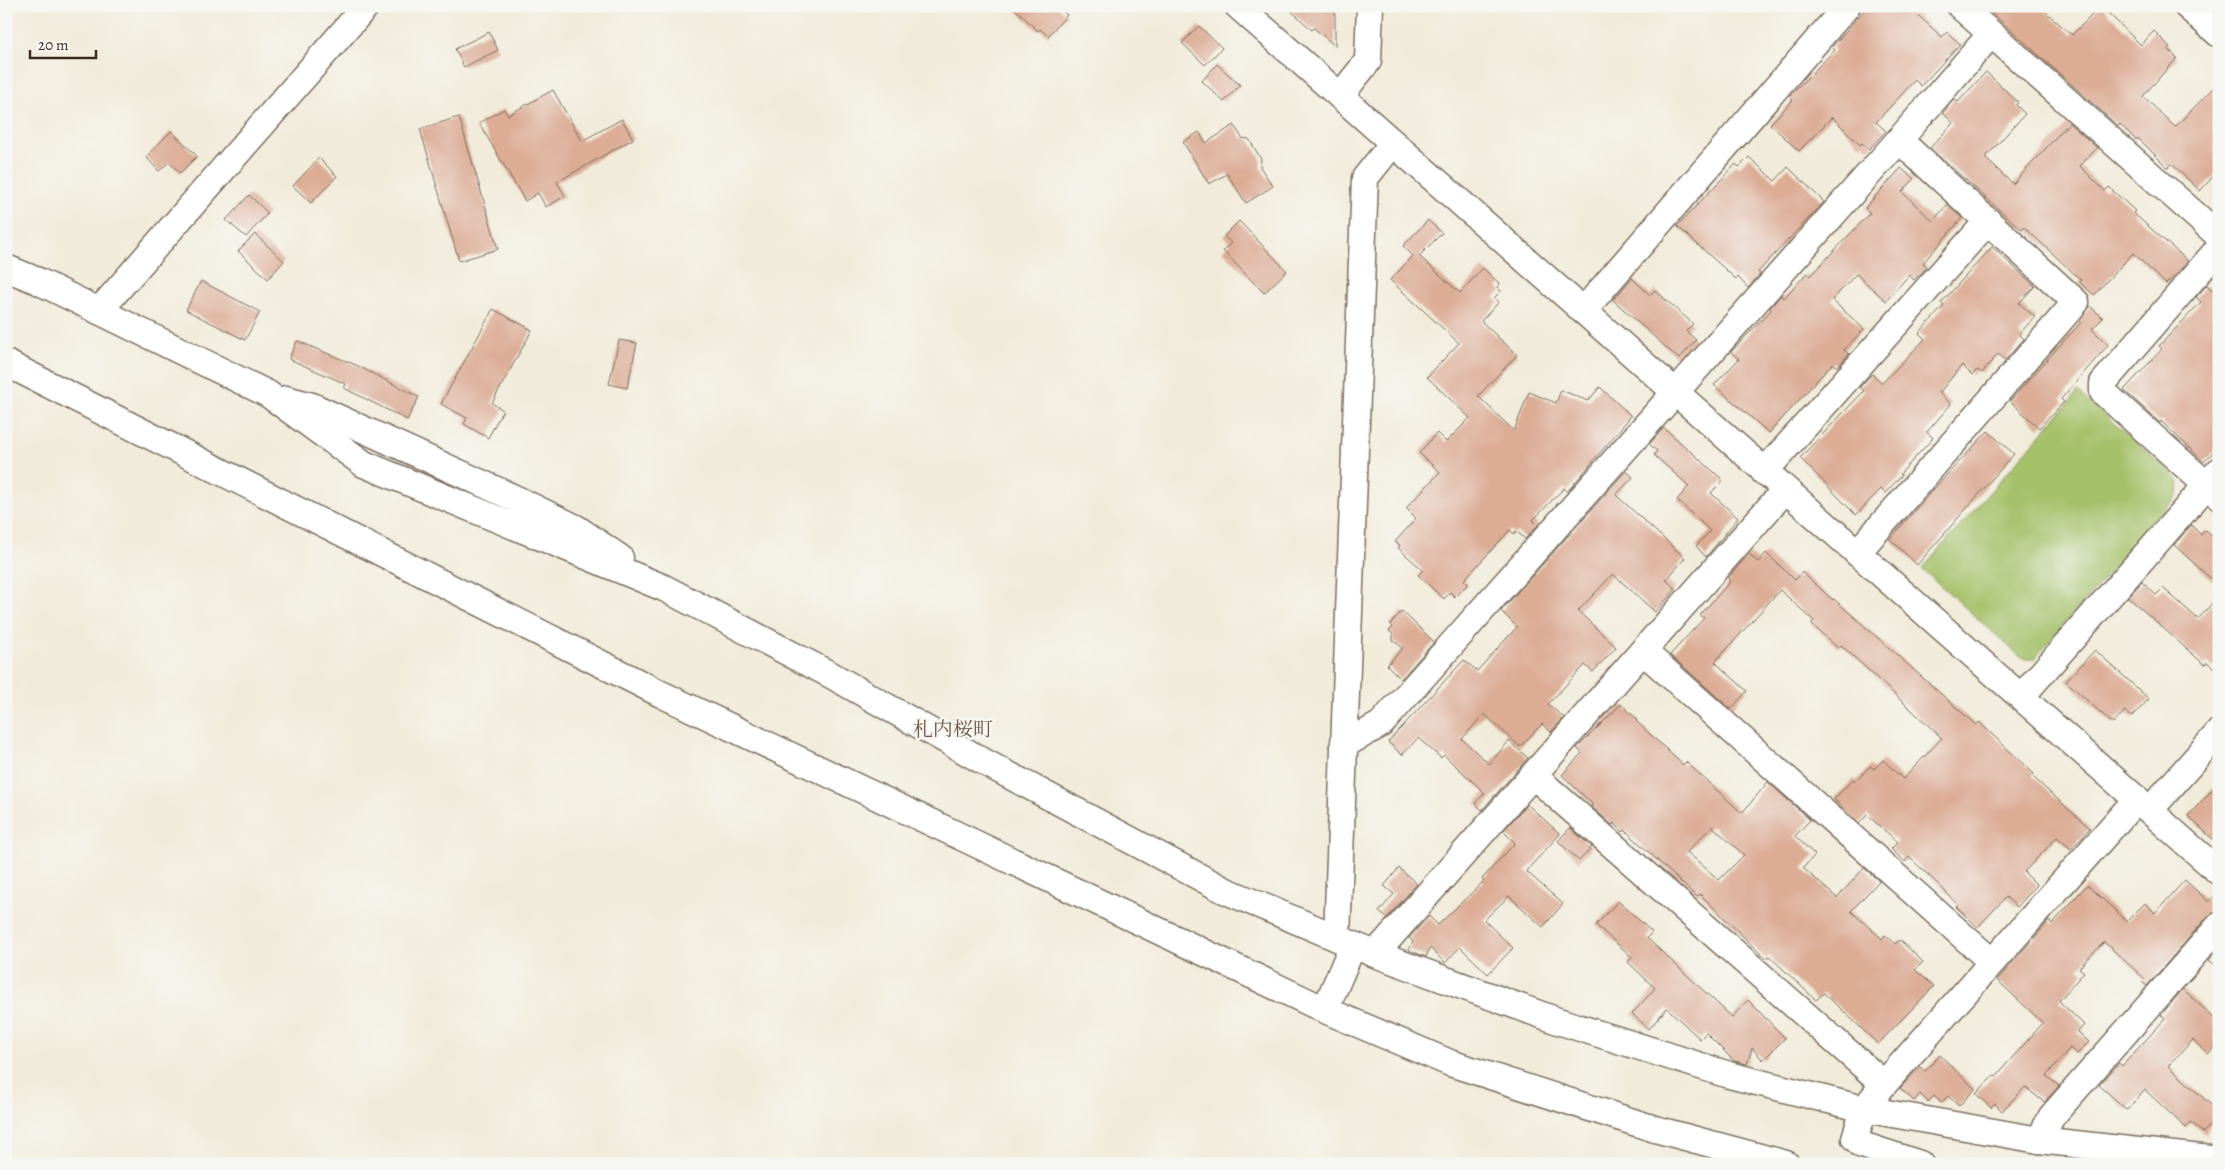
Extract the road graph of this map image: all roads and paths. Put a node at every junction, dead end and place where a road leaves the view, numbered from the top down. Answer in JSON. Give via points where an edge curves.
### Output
{"nodes":[{"id":1,"x":366,"y":6,"type":"edge"},
{"id":2,"x":1238,"y":6,"type":"edge"},
{"id":3,"x":1370,"y":6,"type":"edge"},
{"id":4,"x":1847,"y":6,"type":"edge"},
{"id":5,"x":1960,"y":6,"type":"edge"},
{"id":6,"x":2187,"y":6,"type":"edge"},
{"id":7,"x":1991,"y":34,"type":"junction"},
{"id":8,"x":2219,"y":34,"type":"edge"},
{"id":9,"x":1340,"y":96,"type":"junction"},
{"id":10,"x":1899,"y":140,"type":"junction"},
{"id":11,"x":1393,"y":143,"type":"junction"},
{"id":12,"x":1988,"y":221,"type":"junction"},
{"id":13,"x":2219,"y":236,"type":"edge"},
{"id":14,"x":2219,"y":248,"type":"edge"},
{"id":15,"x":6,"y":260,"type":"edge"},
{"id":16,"x":6,"y":268,"type":"edge"},
{"id":17,"x":38,"y":281,"type":"junction"},
{"id":18,"x":99,"y":311,"type":"junction"},
{"id":19,"x":1583,"y":311,"type":"junction"},
{"id":20,"x":6,"y":363,"type":"edge"},
{"id":21,"x":1675,"y":393,"type":"junction"},
{"id":22,"x":1764,"y":472,"type":"junction"},
{"id":23,"x":2215,"y":484,"type":"edge"},
{"id":24,"x":1785,"y":490,"type":"junction"},
{"id":25,"x":1857,"y":553,"type":"junction"},
{"id":26,"x":1643,"y":652,"type":"junction"},
{"id":27,"x":2021,"y":697,"type":"junction"},
{"id":28,"x":2219,"y":732,"type":"edge"},
{"id":29,"x":1344,"y":745,"type":"junction"},
{"id":30,"x":1534,"y":776,"type":"junction"},
{"id":31,"x":2144,"y":805,"type":"junction"},
{"id":32,"x":2219,"y":872,"type":"edge"},
{"id":33,"x":2219,"y":926,"type":"edge"},
{"id":34,"x":1355,"y":946,"type":"junction"},
{"id":35,"x":1992,"y":962,"type":"junction"},
{"id":36,"x":1325,"y":1010,"type":"junction"},
{"id":37,"x":1884,"y":1084,"type":"junction"},
{"id":38,"x":1864,"y":1109,"type":"junction"},
{"id":39,"x":2039,"y":1140,"type":"junction"},
{"id":40,"x":2219,"y":1160,"type":"edge"},
{"id":41,"x":1786,"y":1164,"type":"edge"},
{"id":42,"x":1920,"y":1164,"type":"edge"}],
"edges":[{"from":1,"to":18,"type":"street"},
{"from":2,"to":9,"type":"street"},
{"from":3,"to":9,"type":"street","via":[[1368,61]]},
{"from":4,"to":19,"type":"street"},
{"from":5,"to":7,"type":"street"},
{"from":6,"to":8,"type":"street"},
{"from":7,"to":10,"type":"street"},
{"from":7,"to":13,"type":"street"},
{"from":9,"to":11,"type":"street"},
{"from":10,"to":12,"type":"street"},
{"from":10,"to":21,"type":"street"},
{"from":11,"to":19,"type":"street"},
{"from":11,"to":29,"type":"street","via":[[1365,178]]},
{"from":12,"to":22,"type":"street"},
{"from":12,"to":25,"type":"street","via":[[2076,302]]},
{"from":14,"to":23,"type":"street","via":[[2102,383],[2103,392]]},
{"from":15,"to":17,"type":"street"},
{"from":16,"to":17,"type":"street"},
{"from":17,"to":18,"type":"street"},
{"from":18,"to":34,"type":"street","via":[[268,394],[364,464],[664,588],[831,675],[988,764],[1224,890]]},
{"from":19,"to":21,"type":"street"},
{"from":20,"to":36,"type":"street","via":[[661,694]]},
{"from":21,"to":22,"type":"street"},
{"from":21,"to":29,"type":"street","via":[[1381,724]]},
{"from":22,"to":24,"type":"street"},
{"from":23,"to":27,"type":"street"},
{"from":24,"to":25,"type":"street"},
{"from":24,"to":26,"type":"street"},
{"from":25,"to":27,"type":"street"},
{"from":26,"to":30,"type":"street"},
{"from":26,"to":35,"type":"street"},
{"from":27,"to":31,"type":"street"},
{"from":28,"to":31,"type":"street"},
{"from":29,"to":34,"type":"street"},
{"from":30,"to":34,"type":"street"},
{"from":30,"to":37,"type":"street"},
{"from":31,"to":32,"type":"street"},
{"from":31,"to":35,"type":"street"},
{"from":33,"to":39,"type":"street","via":[[2052,1116]]},
{"from":34,"to":36,"type":"street"},
{"from":34,"to":38,"type":"street","via":[[1558,1021],[1729,1075]]},
{"from":35,"to":37,"type":"street"},
{"from":36,"to":41,"type":"street","via":[[1450,1063],[1655,1129]]},
{"from":37,"to":38,"type":"street"},
{"from":38,"to":39,"type":"street"},
{"from":38,"to":42,"type":"street","via":[[1856,1138],[1862,1145]]},
{"from":39,"to":40,"type":"street"}]}
